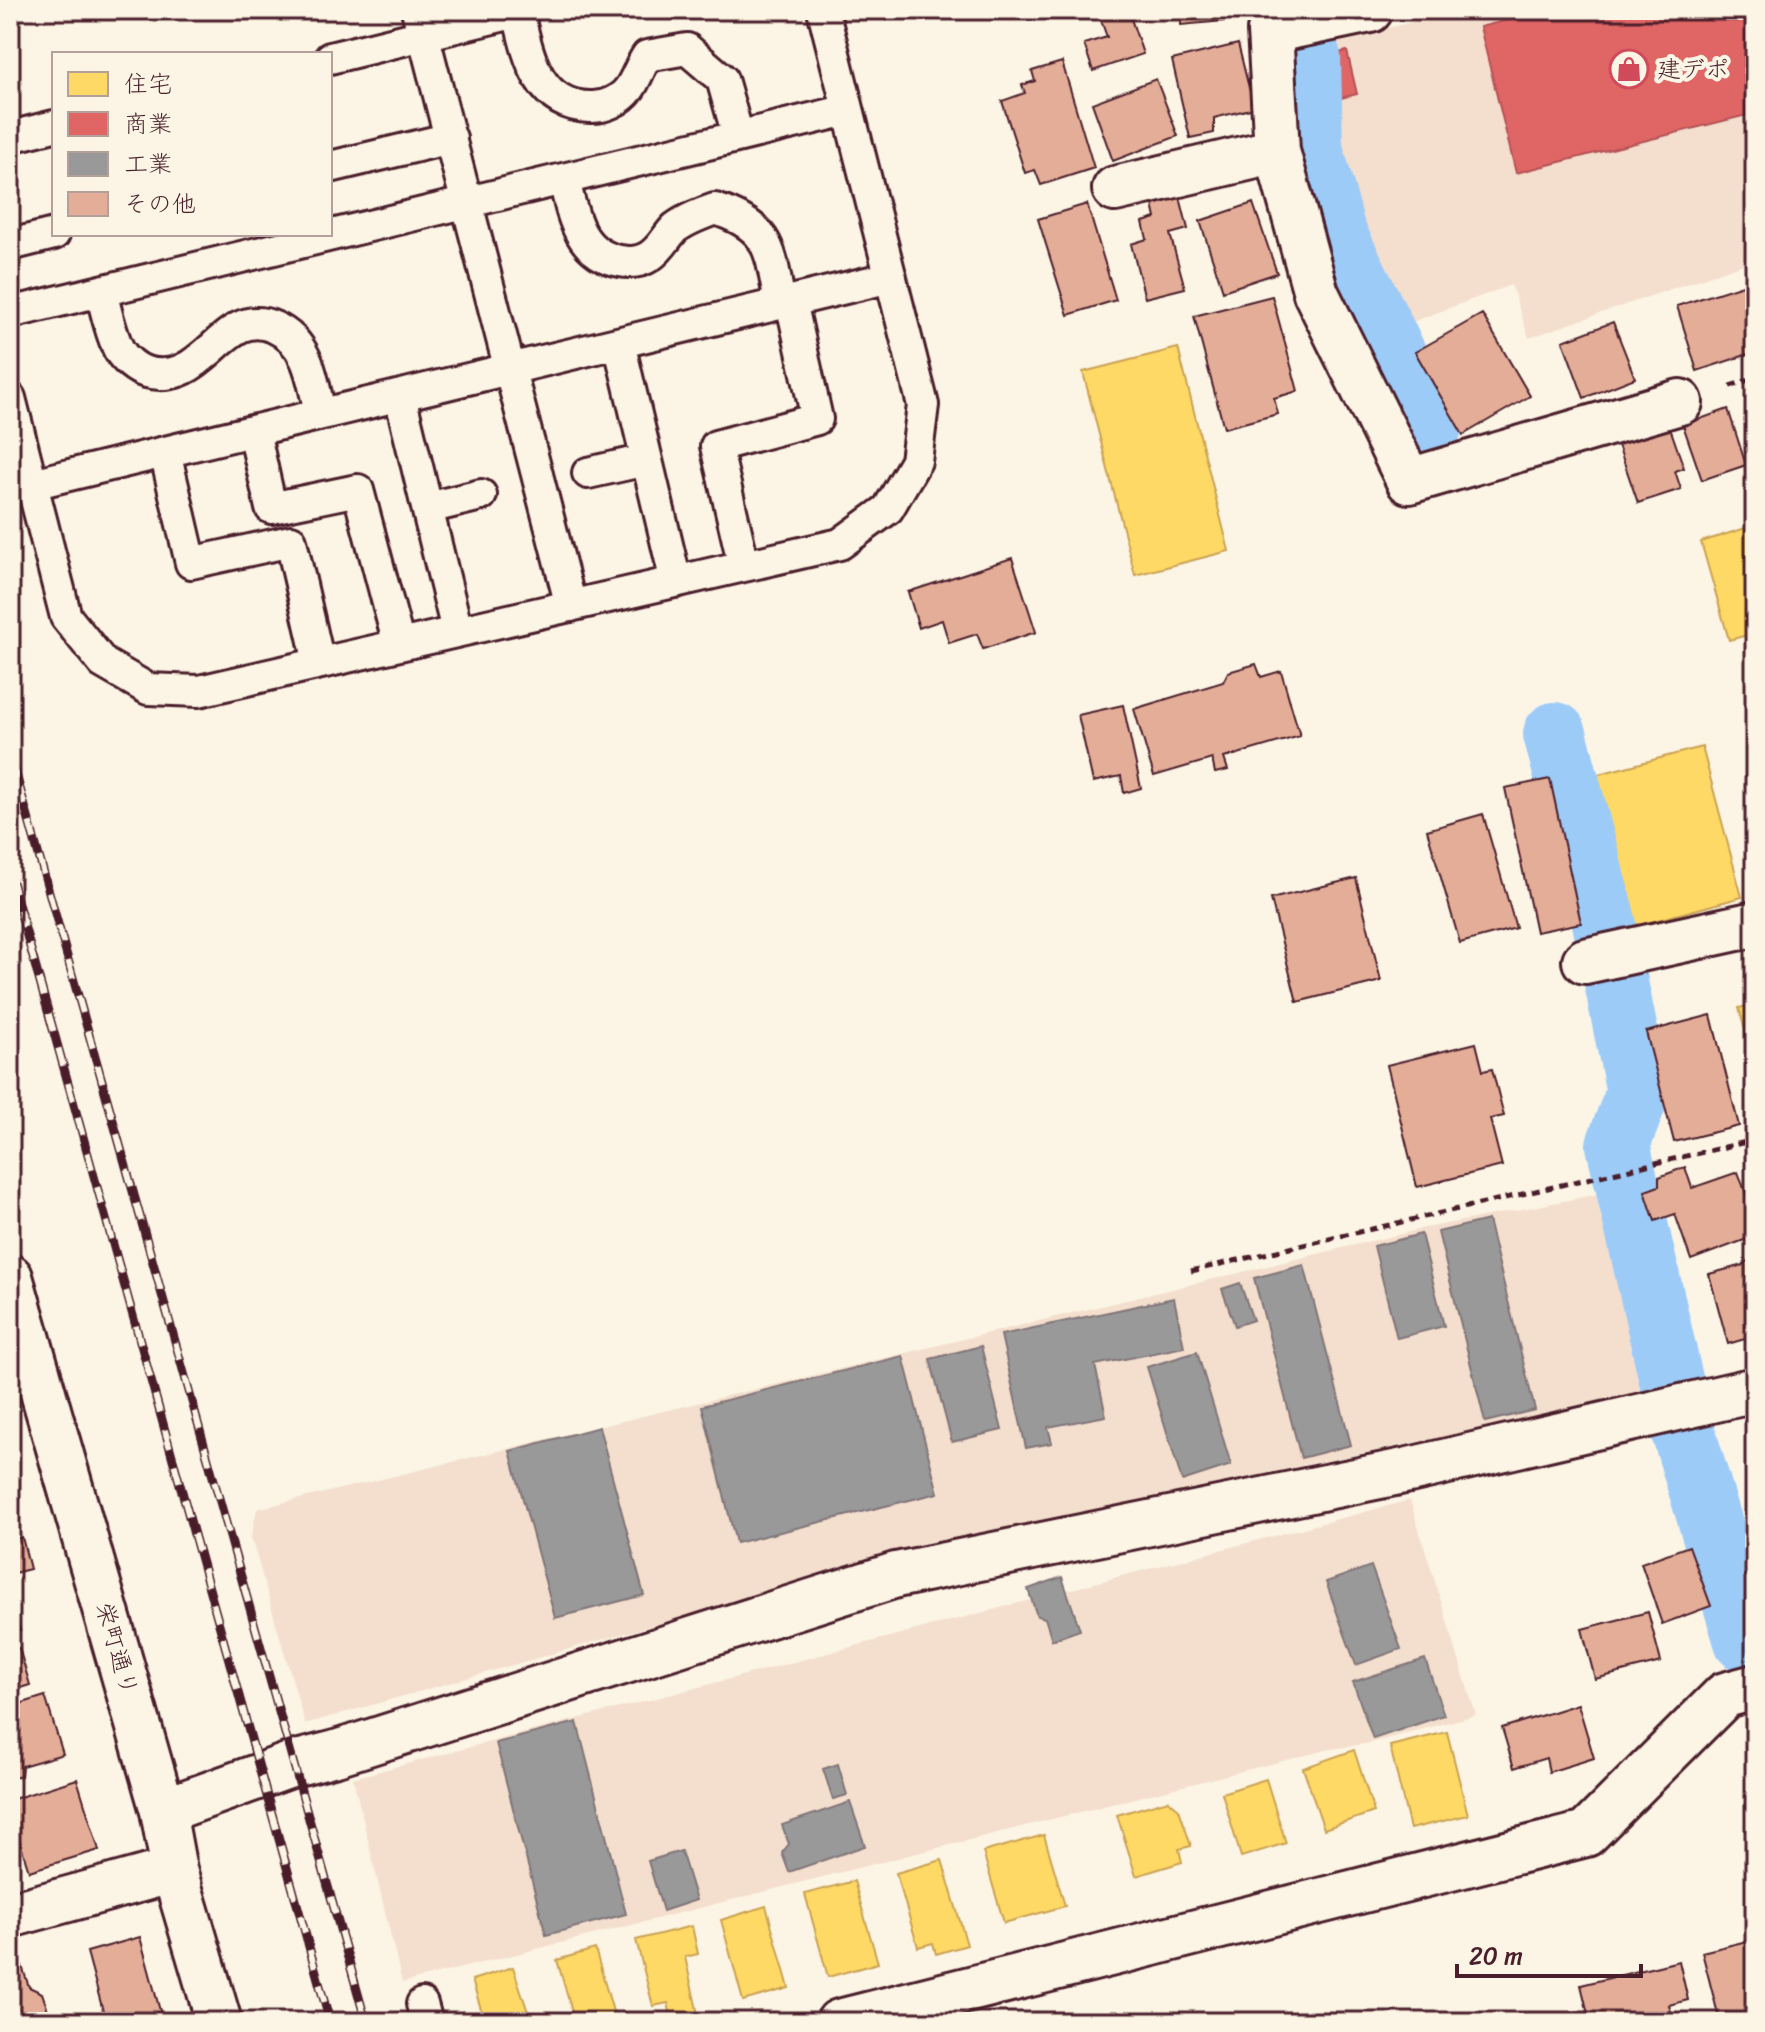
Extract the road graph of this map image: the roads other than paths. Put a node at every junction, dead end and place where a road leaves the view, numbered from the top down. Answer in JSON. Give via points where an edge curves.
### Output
{"nodes":[{"id":1,"x":823,"y":10,"type":"edge"},
{"id":2,"x":1370,"y":10,"type":"edge"},
{"id":3,"x":522,"y":11,"type":"edge"},
{"id":4,"x":421,"y":22,"type":"edge"},
{"id":5,"x":332,"y":57,"type":"edge"},
{"id":6,"x":848,"y":110,"type":"junction"},
{"id":7,"x":52,"y":126,"type":"edge"},
{"id":8,"x":738,"y":136,"type":"junction"},
{"id":9,"x":10,"y":137,"type":"edge"},
{"id":10,"x":451,"y":138,"type":"junction"},
{"id":11,"x":1277,"y":151,"type":"junction"},
{"id":12,"x":332,"y":167,"type":"edge"},
{"id":13,"x":564,"y":179,"type":"junction"},
{"id":14,"x":1115,"y":189,"type":"dead end"},
{"id":15,"x":467,"y":201,"type":"junction"},
{"id":16,"x":52,"y":234,"type":"edge"},
{"id":17,"x":332,"y":234,"type":"edge"},
{"id":18,"x":325,"y":236,"type":"edge"},
{"id":19,"x":10,"y":245,"type":"edge"},
{"id":20,"x":891,"y":277,"type":"junction"},
{"id":21,"x":101,"y":291,"type":"junction"},
{"id":22,"x":785,"y":303,"type":"junction"},
{"id":23,"x":10,"y":313,"type":"edge"},
{"id":24,"x":619,"y":343,"type":"junction"},
{"id":25,"x":510,"y":369,"type":"junction"},
{"id":26,"x":400,"y":396,"type":"junction"},
{"id":27,"x":10,"y":398,"type":"edge"},
{"id":28,"x":1680,"y":402,"type":"dead end"},
{"id":29,"x":320,"y":414,"type":"junction"},
{"id":30,"x":254,"y":431,"type":"junction"},
{"id":31,"x":165,"y":452,"type":"junction"},
{"id":32,"x":646,"y":460,"type":"junction"},
{"id":33,"x":588,"y":473,"type":"dead end"},
{"id":34,"x":32,"y":484,"type":"junction"},
{"id":35,"x":481,"y":495,"type":"dead end"},
{"id":36,"x":428,"y":508,"type":"junction"},
{"id":37,"x":744,"y":566,"type":"junction"},
{"id":38,"x":676,"y":582,"type":"junction"},
{"id":39,"x":571,"y":606,"type":"junction"},
{"id":40,"x":457,"y":631,"type":"junction"},
{"id":41,"x":399,"y":645,"type":"junction"},
{"id":42,"x":319,"y":663,"type":"junction"},
{"id":43,"x":1755,"y":924,"type":"edge"},
{"id":44,"x":1585,"y":961,"type":"dead end"},
{"id":45,"x":10,"y":1277,"type":"edge"},
{"id":46,"x":1755,"y":1390,"type":"edge"},
{"id":47,"x":1755,"y":1687,"type":"edge"},
{"id":48,"x":163,"y":1811,"type":"junction"},
{"id":49,"x":174,"y":1870,"type":"junction"},
{"id":50,"x":10,"y":1915,"type":"edge"},
{"id":51,"x":219,"y":2022,"type":"edge"},
{"id":52,"x":839,"y":2022,"type":"edge"}],
"edges":[{"from":1,"to":6,"type":"lane"},
{"from":2,"to":11,"type":"street","via":[[1270,31]]},
{"from":3,"to":4,"type":"lane"},
{"from":3,"to":8,"type":"lane","via":[[536,75],[572,106],[611,103],[629,89],[647,56],[687,49],[722,79]]},
{"from":4,"to":5,"type":"lane"},
{"from":4,"to":10,"type":"lane"},
{"from":6,"to":8,"type":"lane"},
{"from":6,"to":20,"type":"lane"},
{"from":7,"to":9,"type":"lane"},
{"from":8,"to":13,"type":"lane"},
{"from":10,"to":12,"type":"lane"},
{"from":10,"to":15,"type":"lane"},
{"from":11,"to":14,"type":"street"},
{"from":11,"to":28,"type":"street","via":[[1316,293],[1409,481]]},
{"from":13,"to":15,"type":"lane"},
{"from":13,"to":22,"type":"lane","via":[[579,232],[588,246],[610,259],[630,263],[647,258],[674,229],[715,209],[738,216],[757,229],[771,250]]},
{"from":15,"to":17,"type":"lane"},
{"from":15,"to":25,"type":"lane"},
{"from":16,"to":19,"type":"lane"},
{"from":18,"to":21,"type":"lane"},
{"from":20,"to":22,"type":"lane"},
{"from":20,"to":37,"type":"lane","via":[[923,405],[916,461],[888,509],[840,544]]},
{"from":21,"to":23,"type":"lane"},
{"from":21,"to":29,"type":"lane","via":[[120,352],[139,370],[162,377],[186,371],[241,326],[264,322],[288,332],[305,354]]},
{"from":22,"to":24,"type":"lane"},
{"from":22,"to":37,"type":"lane","via":[[817,419],[716,446]]},
{"from":24,"to":25,"type":"lane"},
{"from":24,"to":32,"type":"lane"},
{"from":25,"to":26,"type":"lane"},
{"from":25,"to":39,"type":"lane"},
{"from":26,"to":29,"type":"lane"},
{"from":26,"to":36,"type":"lane"},
{"from":27,"to":34,"type":"lane"},
{"from":29,"to":30,"type":"lane"},
{"from":30,"to":31,"type":"lane"},
{"from":30,"to":41,"type":"lane","via":[[271,508],[358,490]]},
{"from":31,"to":34,"type":"lane"},
{"from":31,"to":42,"type":"lane","via":[[191,563],[291,541]]},
{"from":32,"to":33,"type":"lane"},
{"from":32,"to":38,"type":"lane"},
{"from":34,"to":42,"type":"lane","via":[[66,617],[103,663],[148,689],[199,691]]},
{"from":35,"to":36,"type":"lane"},
{"from":36,"to":40,"type":"lane"},
{"from":37,"to":38,"type":"lane"},
{"from":38,"to":39,"type":"lane"},
{"from":39,"to":40,"type":"lane"},
{"from":40,"to":41,"type":"lane"},
{"from":41,"to":42,"type":"lane"},
{"from":43,"to":44,"type":"street"},
{"from":45,"to":48,"type":"street","name":"栄町通り"},
{"from":46,"to":48,"type":"street","via":[[1409,1470],[896,1575],[293,1764]]},
{"from":47,"to":52,"type":"street","via":[[1725,1695],[1586,1834]]},
{"from":48,"to":49,"type":"street","name":"栄町通り"},
{"from":49,"to":50,"type":"street"},
{"from":49,"to":51,"type":"street","name":"栄町通り"}]}
